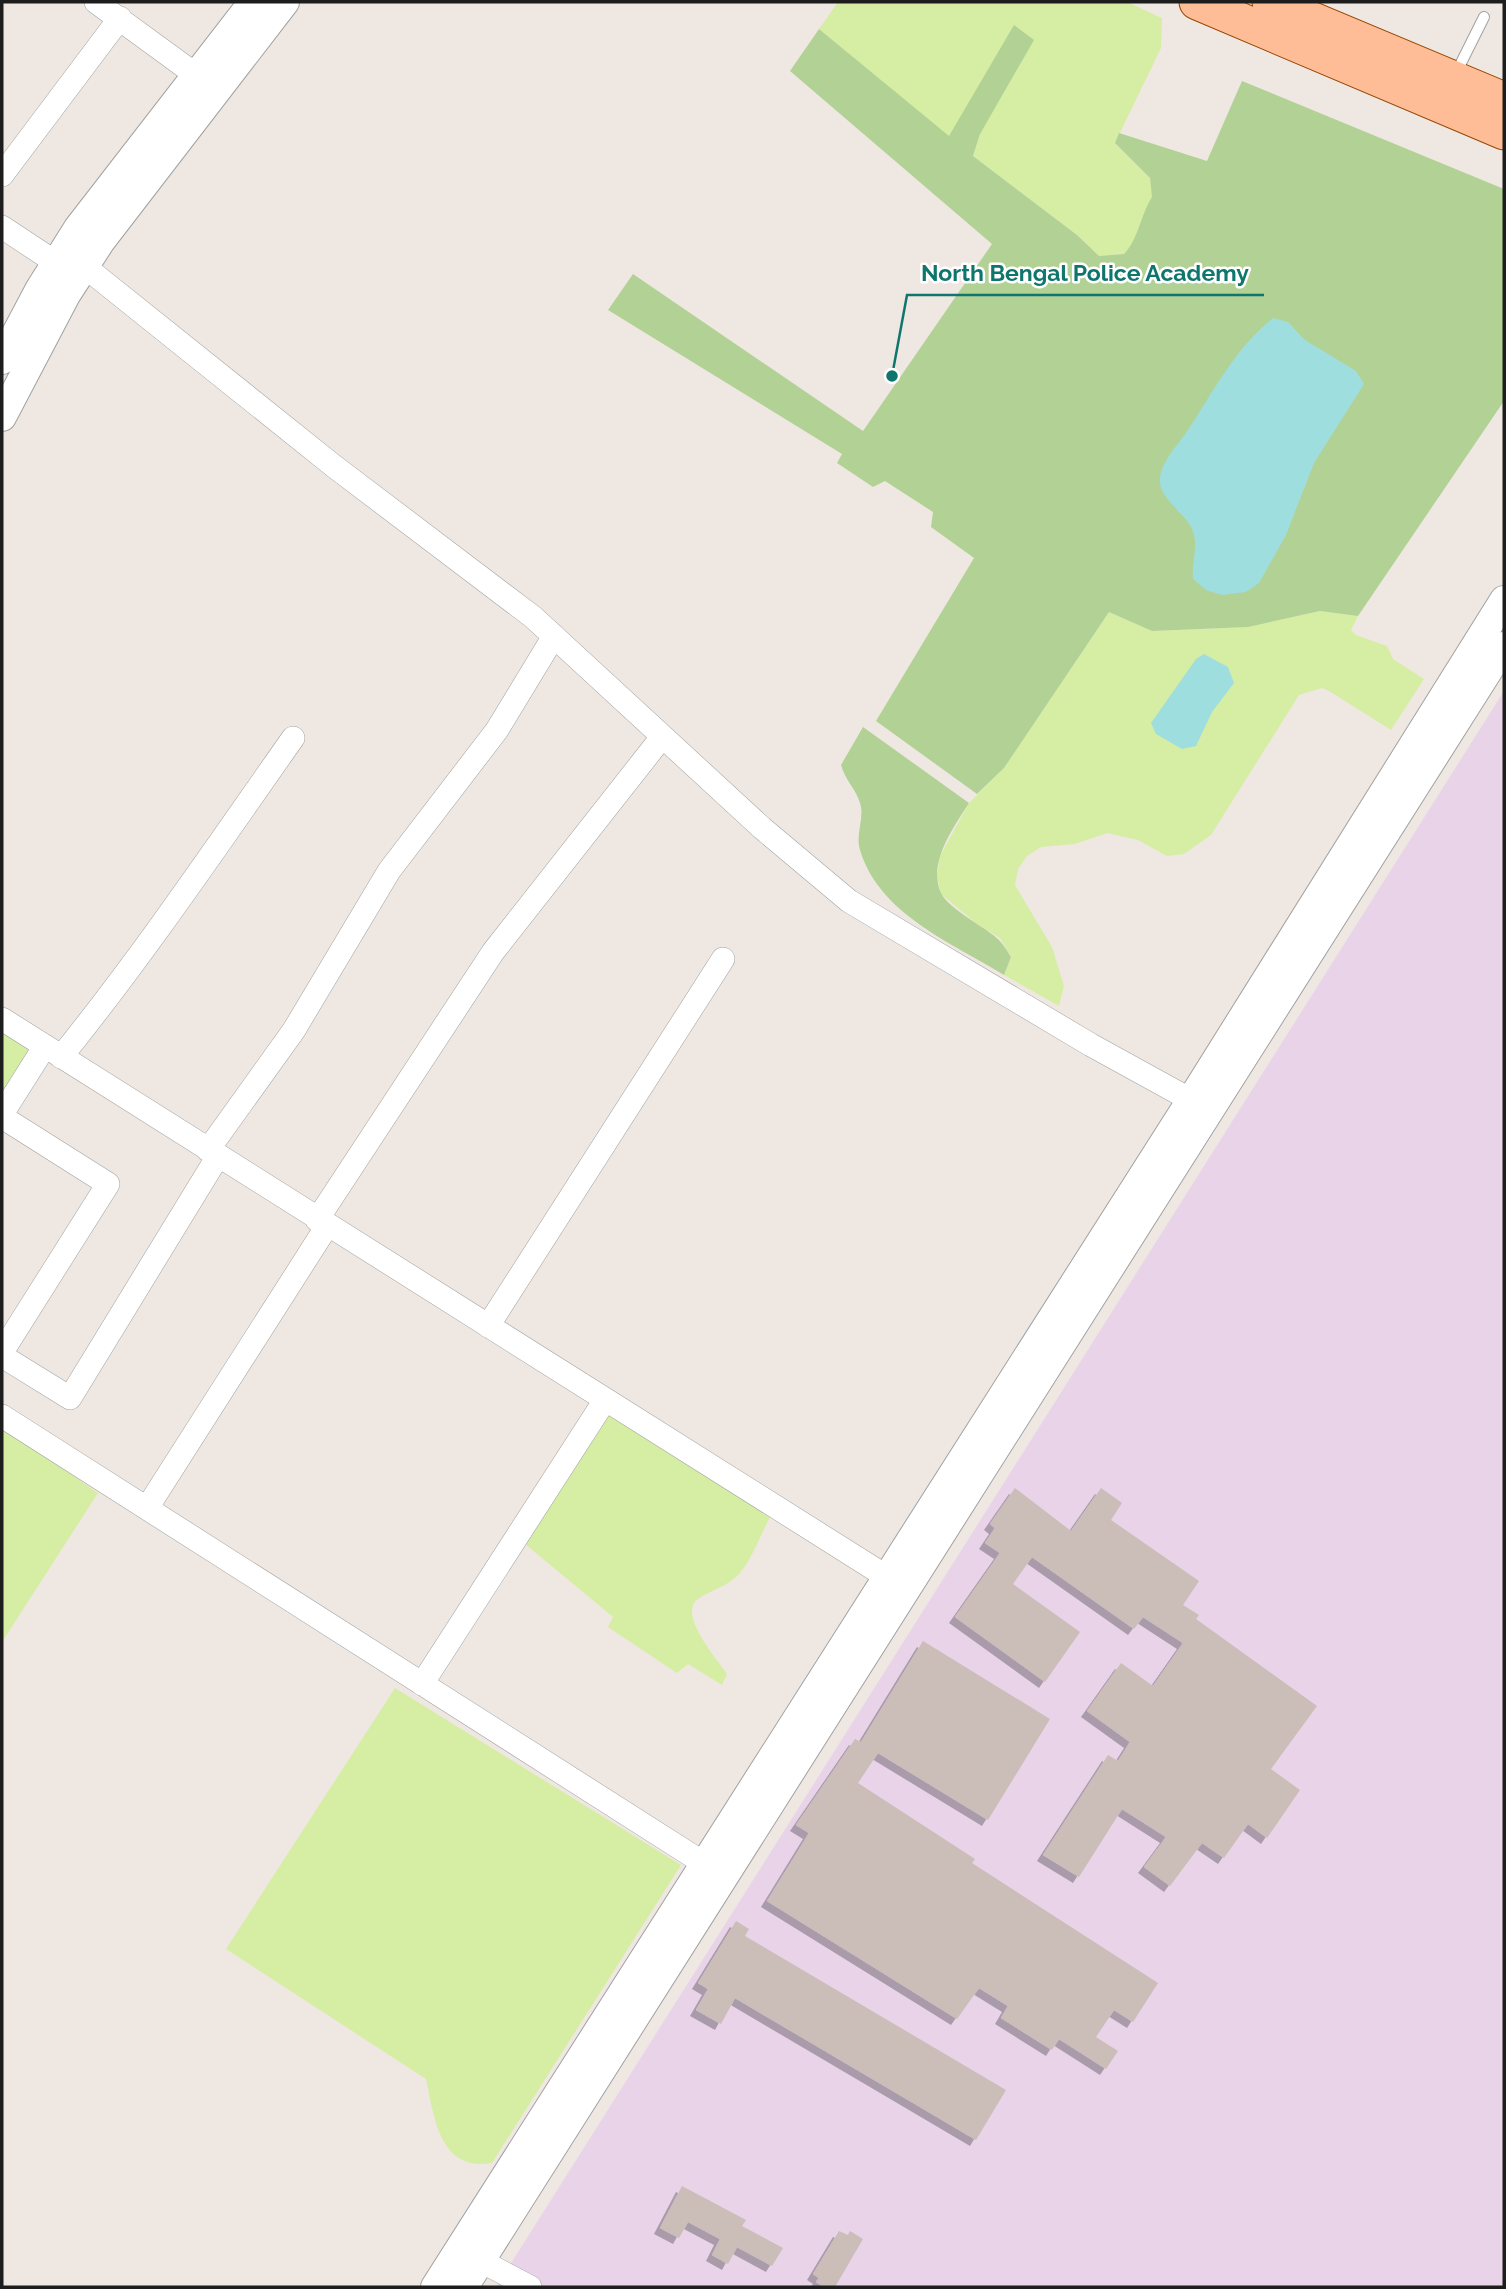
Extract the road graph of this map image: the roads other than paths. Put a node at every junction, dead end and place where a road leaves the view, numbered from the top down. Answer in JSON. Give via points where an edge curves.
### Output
{"nodes":[{"id":1,"x":96,"y":2,"type":"edge"},
{"id":2,"x":253,"y":2,"type":"edge"},
{"id":3,"x":285,"y":2,"type":"edge"},
{"id":4,"x":1197,"y":2,"type":"edge"},
{"id":5,"x":1270,"y":2,"type":"edge"},
{"id":6,"x":1484,"y":17,"type":"dead end"},
{"id":7,"x":120,"y":18,"type":"junction"},
{"id":8,"x":196,"y":75,"type":"junction"},
{"id":9,"x":1454,"y":78,"type":"junction"},
{"id":10,"x":1504,"y":100,"type":"edge"},
{"id":11,"x":1504,"y":132,"type":"edge"},
{"id":12,"x":2,"y":175,"type":"edge"},
{"id":13,"x":2,"y":227,"type":"edge"},
{"id":14,"x":67,"y":260,"type":"junction"},
{"id":15,"x":2,"y":360,"type":"edge"},
{"id":16,"x":2,"y":417,"type":"edge"},
{"id":17,"x":1504,"y":600,"type":"edge"},
{"id":18,"x":554,"y":636,"type":"junction"},
{"id":19,"x":1504,"y":646,"type":"edge"},
{"id":20,"x":662,"y":737,"type":"junction"},
{"id":21,"x":293,"y":738,"type":"dead end"},
{"id":22,"x":723,"y":959,"type":"dead end"},
{"id":23,"x":2,"y":1019,"type":"edge"},
{"id":24,"x":53,"y":1052,"type":"junction"},
{"id":25,"x":1191,"y":1100,"type":"junction"},
{"id":26,"x":2,"y":1116,"type":"edge"},
{"id":27,"x":213,"y":1153,"type":"junction"},
{"id":28,"x":322,"y":1223,"type":"junction"},
{"id":29,"x":488,"y":1326,"type":"junction"},
{"id":30,"x":2,"y":1354,"type":"edge"},
{"id":31,"x":605,"y":1400,"type":"junction"},
{"id":32,"x":2,"y":1416,"type":"edge"},
{"id":33,"x":146,"y":1508,"type":"junction"},
{"id":34,"x":887,"y":1577,"type":"junction"},
{"id":35,"x":422,"y":1684,"type":"junction"},
{"id":36,"x":715,"y":1871,"type":"junction"},
{"id":37,"x":470,"y":2255,"type":"junction"},
{"id":38,"x":435,"y":2287,"type":"edge"},
{"id":39,"x":464,"y":2287,"type":"edge"},
{"id":40,"x":530,"y":2287,"type":"edge"}],
"edges":[{"from":1,"to":7,"type":"street"},
{"from":2,"to":8,"type":"street"},
{"from":3,"to":14,"type":"street","via":[[118,217]]},
{"from":4,"to":11,"type":"main road"},
{"from":5,"to":9,"type":"main road"},
{"from":6,"to":9,"type":"lane"},
{"from":7,"to":8,"type":"street"},
{"from":7,"to":12,"type":"street"},
{"from":8,"to":14,"type":"street"},
{"from":9,"to":10,"type":"main road"},
{"from":13,"to":14,"type":"street"},
{"from":14,"to":15,"type":"street"},
{"from":14,"to":16,"type":"street"},
{"from":14,"to":18,"type":"street"},
{"from":17,"to":25,"type":"street"},
{"from":18,"to":20,"type":"street"},
{"from":18,"to":27,"type":"street","via":[[497,730],[389,871],[294,1030]]},
{"from":19,"to":36,"type":"street"},
{"from":20,"to":25,"type":"street","via":[[849,901]]},
{"from":20,"to":28,"type":"street","via":[[493,952]]},
{"from":21,"to":24,"type":"street","via":[[128,975]]},
{"from":22,"to":29,"type":"street"},
{"from":23,"to":24,"type":"street"},
{"from":24,"to":26,"type":"street"},
{"from":24,"to":27,"type":"street"},
{"from":25,"to":34,"type":"street"},
{"from":26,"to":30,"type":"street","via":[[108,1184]]},
{"from":27,"to":28,"type":"street"},
{"from":27,"to":30,"type":"street","via":[[70,1398]]},
{"from":28,"to":29,"type":"street"},
{"from":28,"to":33,"type":"street"},
{"from":29,"to":31,"type":"street"},
{"from":31,"to":34,"type":"street"},
{"from":31,"to":35,"type":"street"},
{"from":32,"to":33,"type":"street"},
{"from":33,"to":35,"type":"street"},
{"from":34,"to":36,"type":"street"},
{"from":35,"to":36,"type":"street"},
{"from":36,"to":37,"type":"street"},
{"from":37,"to":38,"type":"street"},
{"from":37,"to":39,"type":"street"},
{"from":37,"to":40,"type":"street"}]}
